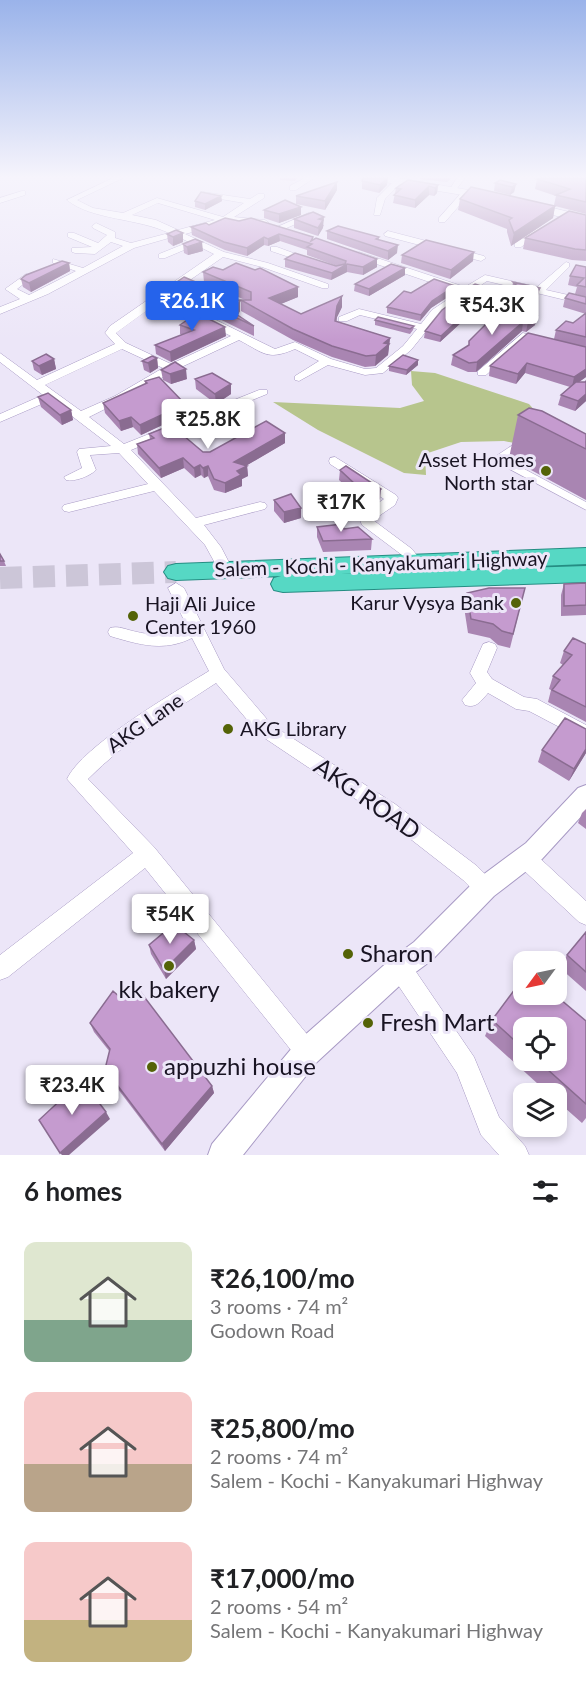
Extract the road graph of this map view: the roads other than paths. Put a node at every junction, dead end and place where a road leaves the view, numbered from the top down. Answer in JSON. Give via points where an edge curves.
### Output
{"nodes":[{"id":1,"x":108,"y":232,"type":"edge"},
{"id":2,"x":179,"y":232,"type":"edge"},
{"id":3,"x":289,"y":232,"type":"edge"},
{"id":4,"x":539,"y":232,"type":"edge"},
{"id":5,"x":175,"y":233,"type":"junction"},
{"id":6,"x":292,"y":233,"type":"edge"},
{"id":7,"x":388,"y":234,"type":"dead end"},
{"id":8,"x":71,"y":235,"type":"dead end"},
{"id":9,"x":436,"y":236,"type":"dead end"},
{"id":10,"x":110,"y":239,"type":"junction"},
{"id":11,"x":194,"y":243,"type":"junction"},
{"id":12,"x":283,"y":244,"type":"edge"},
{"id":13,"x":518,"y":245,"type":"dead end"},
{"id":14,"x":131,"y":246,"type":"junction"},
{"id":15,"x":418,"y":246,"type":"junction"},
{"id":16,"x":99,"y":247,"type":"junction"},
{"id":17,"x":274,"y":249,"type":"junction"},
{"id":18,"x":75,"y":250,"type":"dead end"},
{"id":19,"x":350,"y":253,"type":"edge"},
{"id":20,"x":221,"y":254,"type":"junction"},
{"id":21,"x":162,"y":256,"type":"dead end"},
{"id":22,"x":481,"y":258,"type":"dead end"},
{"id":23,"x":56,"y":261,"type":"edge"},
{"id":24,"x":246,"y":261,"type":"junction"},
{"id":25,"x":395,"y":262,"type":"junction"},
{"id":26,"x":317,"y":263,"type":"edge"},
{"id":27,"x":566,"y":265,"type":"dead end"},
{"id":28,"x":84,"y":271,"type":"junction"},
{"id":29,"x":373,"y":275,"type":"edge"},
{"id":30,"x":29,"y":276,"type":"edge"},
{"id":31,"x":183,"y":279,"type":"junction"},
{"id":32,"x":193,"y":284,"type":"edge"},
{"id":33,"x":325,"y":286,"type":"dead end"},
{"id":34,"x":539,"y":291,"type":"junction"},
{"id":35,"x":462,"y":294,"type":"junction"},
{"id":36,"x":161,"y":297,"type":"junction"},
{"id":37,"x":28,"y":299,"type":"junction"},
{"id":38,"x":586,"y":302,"type":"edge"},
{"id":39,"x":0,"y":311,"type":"edge"},
{"id":40,"x":503,"y":312,"type":"dead end"},
{"id":41,"x":343,"y":319,"type":"dead end"},
{"id":42,"x":425,"y":328,"type":"junction"},
{"id":43,"x":240,"y":336,"type":"junction"},
{"id":44,"x":557,"y":344,"type":"edge"},
{"id":45,"x":122,"y":345,"type":"junction"},
{"id":46,"x":0,"y":356,"type":"edge"},
{"id":47,"x":327,"y":361,"type":"junction"},
{"id":48,"x":171,"y":368,"type":"junction"},
{"id":49,"x":6,"y":369,"type":"edge"},
{"id":50,"x":482,"y":373,"type":"dead end"},
{"id":51,"x":299,"y":378,"type":"dead end"},
{"id":52,"x":36,"y":385,"type":"junction"},
{"id":53,"x":263,"y":392,"type":"dead end"},
{"id":54,"x":52,"y":395,"type":"junction"},
{"id":55,"x":81,"y":416,"type":"junction"},
{"id":56,"x":0,"y":418,"type":"edge"},
{"id":57,"x":529,"y":447,"type":"edge"},
{"id":58,"x":122,"y":448,"type":"junction"},
{"id":59,"x":335,"y":461,"type":"dead end"},
{"id":60,"x":71,"y":477,"type":"dead end"},
{"id":61,"x":158,"y":486,"type":"junction"},
{"id":62,"x":260,"y":506,"type":"dead end"},
{"id":63,"x":586,"y":506,"type":"edge"},
{"id":64,"x":69,"y":508,"type":"dead end"},
{"id":65,"x":195,"y":523,"type":"junction"},
{"id":66,"x":586,"y":555,"type":"edge"},
{"id":67,"x":415,"y":562,"type":"junction"},
{"id":68,"x":226,"y":570,"type":"junction"},
{"id":69,"x":586,"y":574,"type":"edge"},
{"id":70,"x":176,"y":580,"type":"junction"},
{"id":71,"x":195,"y":629,"type":"junction"},
{"id":72,"x":116,"y":632,"type":"dead end"},
{"id":73,"x":489,"y":648,"type":"dead end"},
{"id":74,"x":218,"y":673,"type":"junction"},
{"id":75,"x":486,"y":684,"type":"junction"},
{"id":76,"x":471,"y":700,"type":"dead end"},
{"id":77,"x":586,"y":734,"type":"edge"},
{"id":78,"x":586,"y":795,"type":"edge"},
{"id":79,"x":147,"y":854,"type":"junction"},
{"id":80,"x":525,"y":858,"type":"junction"},
{"id":81,"x":485,"y":888,"type":"junction"},
{"id":82,"x":586,"y":915,"type":"edge"},
{"id":83,"x":400,"y":968,"type":"junction"},
{"id":84,"x":0,"y":969,"type":"edge"},
{"id":85,"x":307,"y":1052,"type":"junction"},
{"id":86,"x":223,"y":1155,"type":"edge"},
{"id":87,"x":516,"y":1155,"type":"edge"}],
"edges":[{"from":1,"to":10,"type":"street","via":[[112,234]]},
{"from":2,"to":5,"type":"street"},
{"from":3,"to":6,"type":"street"},
{"from":4,"to":13,"type":"street"},
{"from":5,"to":11,"type":"street"},
{"from":5,"to":14,"type":"street"},
{"from":7,"to":15,"type":"street"},
{"from":8,"to":16,"type":"street"},
{"from":9,"to":15,"type":"street"},
{"from":10,"to":14,"type":"street"},
{"from":10,"to":16,"type":"street"},
{"from":11,"to":20,"type":"street"},
{"from":11,"to":21,"type":"street"},
{"from":12,"to":17,"type":"street"},
{"from":14,"to":28,"type":"street"},
{"from":15,"to":22,"type":"street"},
{"from":16,"to":18,"type":"street","via":[[92,252]]},
{"from":17,"to":24,"type":"street"},
{"from":17,"to":26,"type":"street"},
{"from":19,"to":25,"type":"street"},
{"from":20,"to":24,"type":"street"},
{"from":20,"to":31,"type":"street"},
{"from":23,"to":28,"type":"street"},
{"from":24,"to":33,"type":"street"},
{"from":25,"to":29,"type":"street"},
{"from":25,"to":35,"type":"street"},
{"from":27,"to":34,"type":"street"},
{"from":28,"to":37,"type":"street"},
{"from":30,"to":37,"type":"street","via":[[10,289]]},
{"from":31,"to":32,"type":"street"},
{"from":31,"to":36,"type":"street"},
{"from":34,"to":35,"type":"street","via":[[485,278]]},
{"from":34,"to":38,"type":"street"},
{"from":35,"to":40,"type":"street"},
{"from":35,"to":42,"type":"street","via":[[436,312]]},
{"from":36,"to":43,"type":"street"},
{"from":36,"to":45,"type":"street","via":[[110,333]]},
{"from":37,"to":39,"type":"street"},
{"from":41,"to":42,"type":"street","via":[[359,312]]},
{"from":42,"to":47,"type":"street","via":[[378,371],[365,372]]},
{"from":43,"to":47,"type":"street","via":[[276,353],[295,345]]},
{"from":43,"to":48,"type":"street"},
{"from":44,"to":50,"type":"street","via":[[523,336]]},
{"from":45,"to":48,"type":"street"},
{"from":45,"to":52,"type":"street"},
{"from":46,"to":49,"type":"street"},
{"from":47,"to":51,"type":"street"},
{"from":48,"to":55,"type":"street"},
{"from":49,"to":52,"type":"street"},
{"from":52,"to":54,"type":"street"},
{"from":53,"to":58,"type":"street"},
{"from":54,"to":55,"type":"street"},
{"from":54,"to":56,"type":"street"},
{"from":55,"to":58,"type":"street"},
{"from":57,"to":63,"type":"lane","via":[[518,445],[498,459]]},
{"from":58,"to":60,"type":"street","via":[[84,452],[89,470]]},
{"from":58,"to":61,"type":"street"},
{"from":59,"to":67,"type":"street","via":[[391,498],[366,518],[367,522]]},
{"from":61,"to":64,"type":"street"},
{"from":61,"to":65,"type":"street"},
{"from":62,"to":65,"type":"street"},
{"from":65,"to":68,"type":"street"},
{"from":66,"to":67,"type":"highway","name":"Salem - Kochi - Kanyakumari Highway"},
{"from":67,"to":68,"type":"highway","name":"Salem - Kochi - Kanyakumari Highway"},
{"from":68,"to":70,"type":"highway","name":"Salem - Kochi - Kanyakumari Highway"},
{"from":69,"to":70,"type":"highway","name":"Salem - Kochi - Kanyakumari Highway"},
{"from":70,"to":71,"type":"street","name":"AKG ROAD"},
{"from":71,"to":72,"type":"street","via":[[176,640],[150,643]]},
{"from":71,"to":74,"type":"street","name":"AKG ROAD"},
{"from":73,"to":75,"type":"street","via":[[478,672]]},
{"from":74,"to":79,"type":"street","name":"AKG Lane","via":[[94,759],[76,779]]},
{"from":74,"to":81,"type":"street","name":"AKG ROAD","via":[[266,730],[388,810]]},
{"from":75,"to":76,"type":"street"},
{"from":75,"to":77,"type":"street"},
{"from":78,"to":80,"type":"street"},
{"from":79,"to":84,"type":"street"},
{"from":79,"to":85,"type":"street"},
{"from":80,"to":81,"type":"street"},
{"from":80,"to":82,"type":"street"},
{"from":81,"to":83,"type":"street","via":[[423,951]]},
{"from":83,"to":85,"type":"street"},
{"from":83,"to":87,"type":"street","via":[[466,1065],[490,1126]]},
{"from":85,"to":86,"type":"street"}]}
